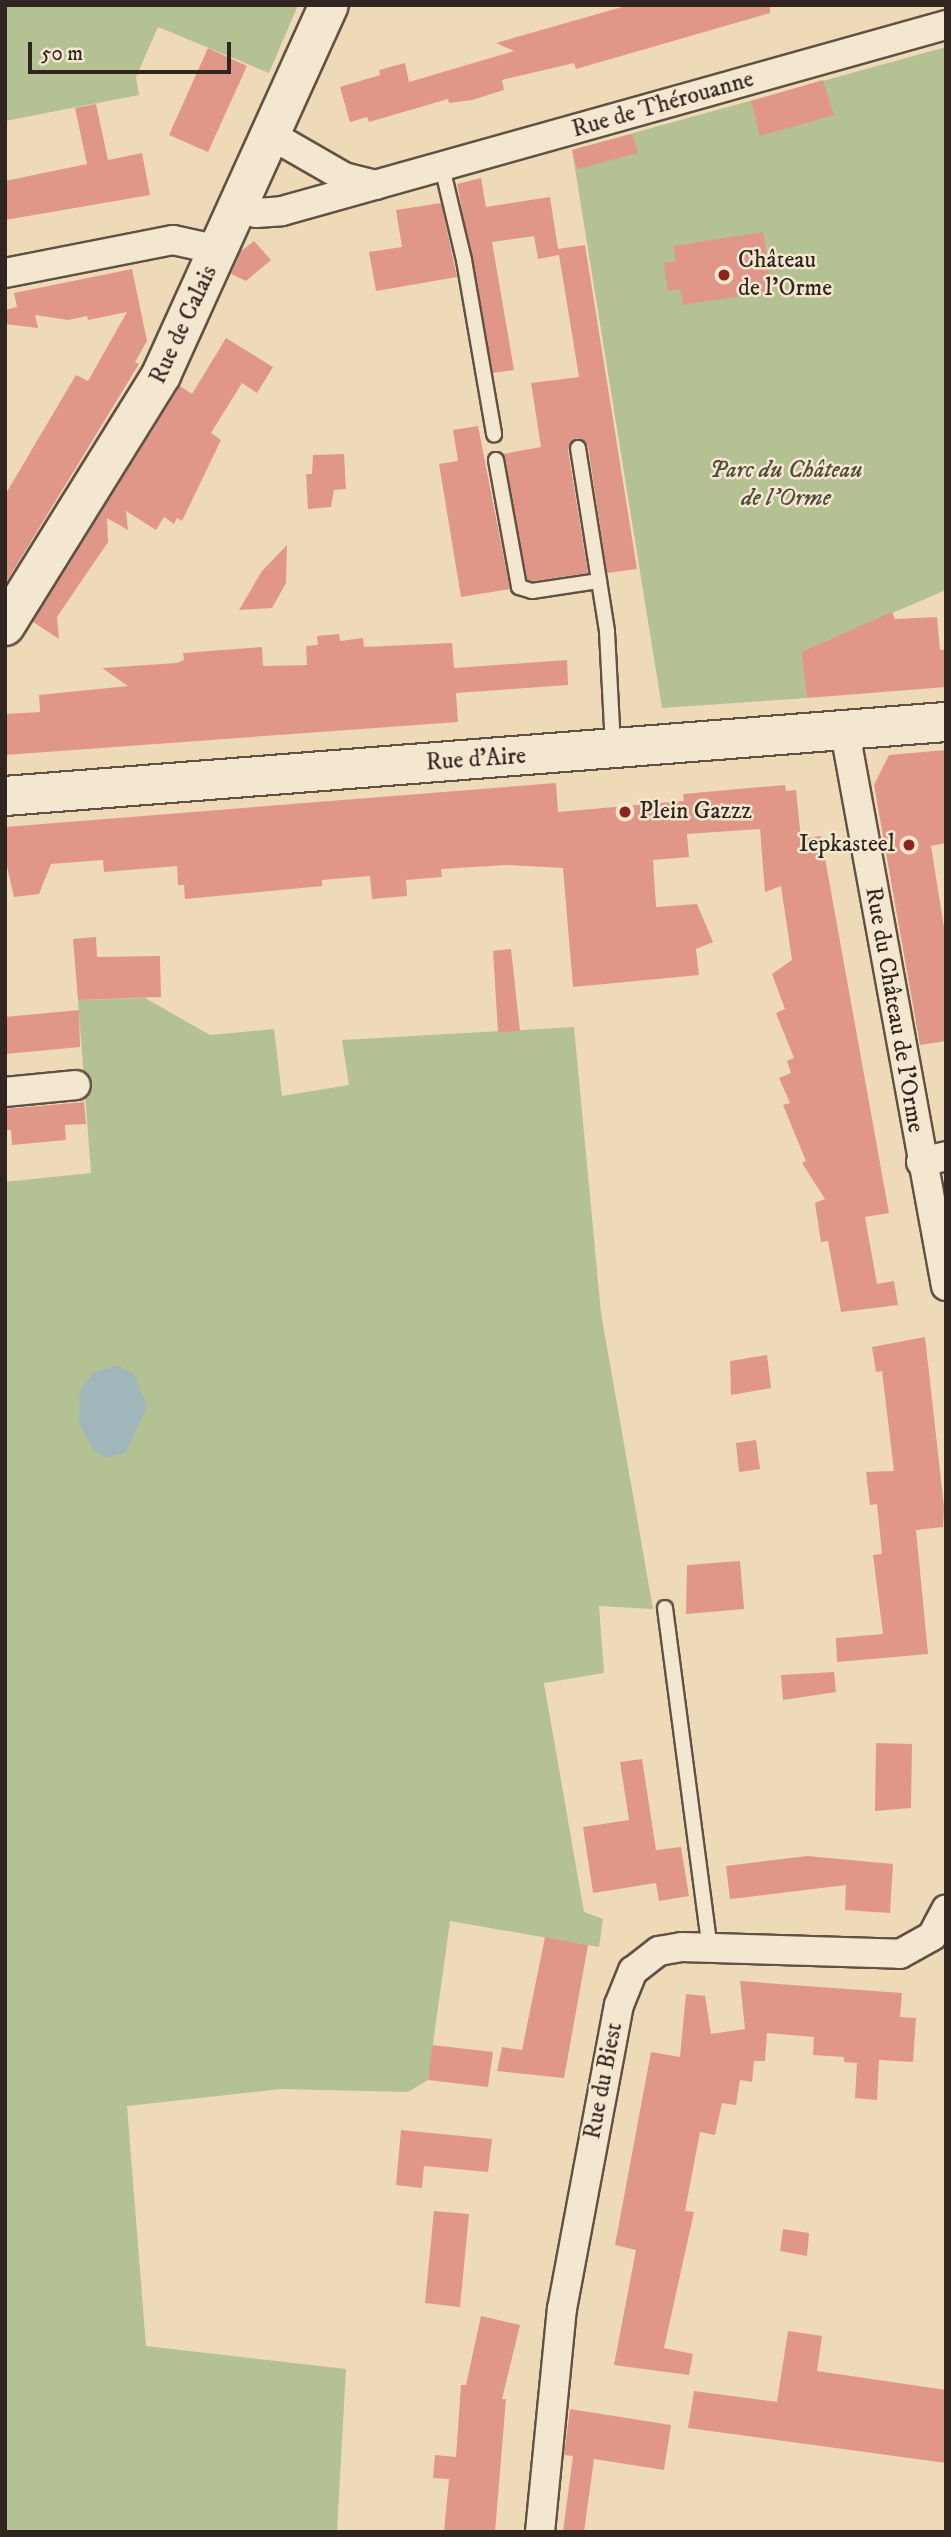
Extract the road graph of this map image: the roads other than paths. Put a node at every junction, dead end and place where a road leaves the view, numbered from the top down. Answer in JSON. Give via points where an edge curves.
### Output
{"nodes":[{"id":1,"x":329,"y":5,"type":"edge"},
{"id":2,"x":946,"y":25,"type":"edge"},
{"id":3,"x":271,"y":135,"type":"junction"},
{"id":4,"x":442,"y":167,"type":"junction"},
{"id":5,"x":379,"y":185,"type":"junction"},
{"id":6,"x":239,"y":207,"type":"junction"},
{"id":7,"x":219,"y":250,"type":"junction"},
{"id":8,"x":5,"y":273,"type":"edge"},
{"id":9,"x":494,"y":435,"type":"dead end"},
{"id":10,"x":578,"y":448,"type":"dead end"},
{"id":11,"x":496,"y":460,"type":"dead end"},
{"id":12,"x":599,"y":580,"type":"junction"},
{"id":13,"x":5,"y":626,"type":"edge"},
{"id":14,"x":946,"y":722,"type":"edge"},
{"id":15,"x":845,"y":732,"type":"junction"},
{"id":16,"x":613,"y":750,"type":"junction"},
{"id":17,"x":5,"y":796,"type":"edge"},
{"id":18,"x":76,"y":1085,"type":"dead end"},
{"id":19,"x":5,"y":1092,"type":"edge"},
{"id":20,"x":933,"y":1159,"type":"edge"},
{"id":21,"x":946,"y":1286,"type":"edge"},
{"id":22,"x":665,"y":1608,"type":"dead end"},
{"id":23,"x":946,"y":1910,"type":"edge"},
{"id":24,"x":710,"y":1948,"type":"junction"},
{"id":25,"x":540,"y":2532,"type":"edge"}],
"edges":[{"from":1,"to":3,"type":"main road","name":"Rue de Calais"},
{"from":2,"to":4,"type":"street","name":"Rue de Thérouanne"},
{"from":3,"to":5,"type":"street","name":"Rue de Thérouanne","via":[[344,177]]},
{"from":3,"to":6,"type":"main road","name":"Rue de Calais"},
{"from":4,"to":5,"type":"street","name":"Rue de Thérouanne"},
{"from":4,"to":9,"type":"lane","via":[[464,260]]},
{"from":5,"to":6,"type":"street","name":"Rue de Thérouanne","via":[[282,211],[256,213]]},
{"from":6,"to":7,"type":"main road","name":"Rue de Calais"},
{"from":7,"to":8,"type":"street","via":[[173,240]]},
{"from":7,"to":13,"type":"main road","name":"Rue de Calais","via":[[134,425]]},
{"from":10,"to":12,"type":"lane"},
{"from":11,"to":12,"type":"lane","via":[[519,587],[531,591]]},
{"from":12,"to":16,"type":"lane","via":[[607,632]]},
{"from":14,"to":15,"type":"main road","name":"Rue d'Aire"},
{"from":15,"to":16,"type":"main road","name":"Rue d'Aire"},
{"from":15,"to":20,"type":"street","name":"Rue du Château de l'Orme"},
{"from":16,"to":17,"type":"main road","name":"Rue d'Aire"},
{"from":18,"to":19,"type":"street"},
{"from":20,"to":21,"type":"street","name":"Rue du Château de l'Orme"},
{"from":22,"to":24,"type":"lane"},
{"from":23,"to":24,"type":"street","name":"Rue du Biest","via":[[932,1936],[900,1954]]},
{"from":24,"to":25,"type":"street","name":"Rue du Biest","via":[[659,1951],[633,1971],[622,1992],[562,2309]]}]}
